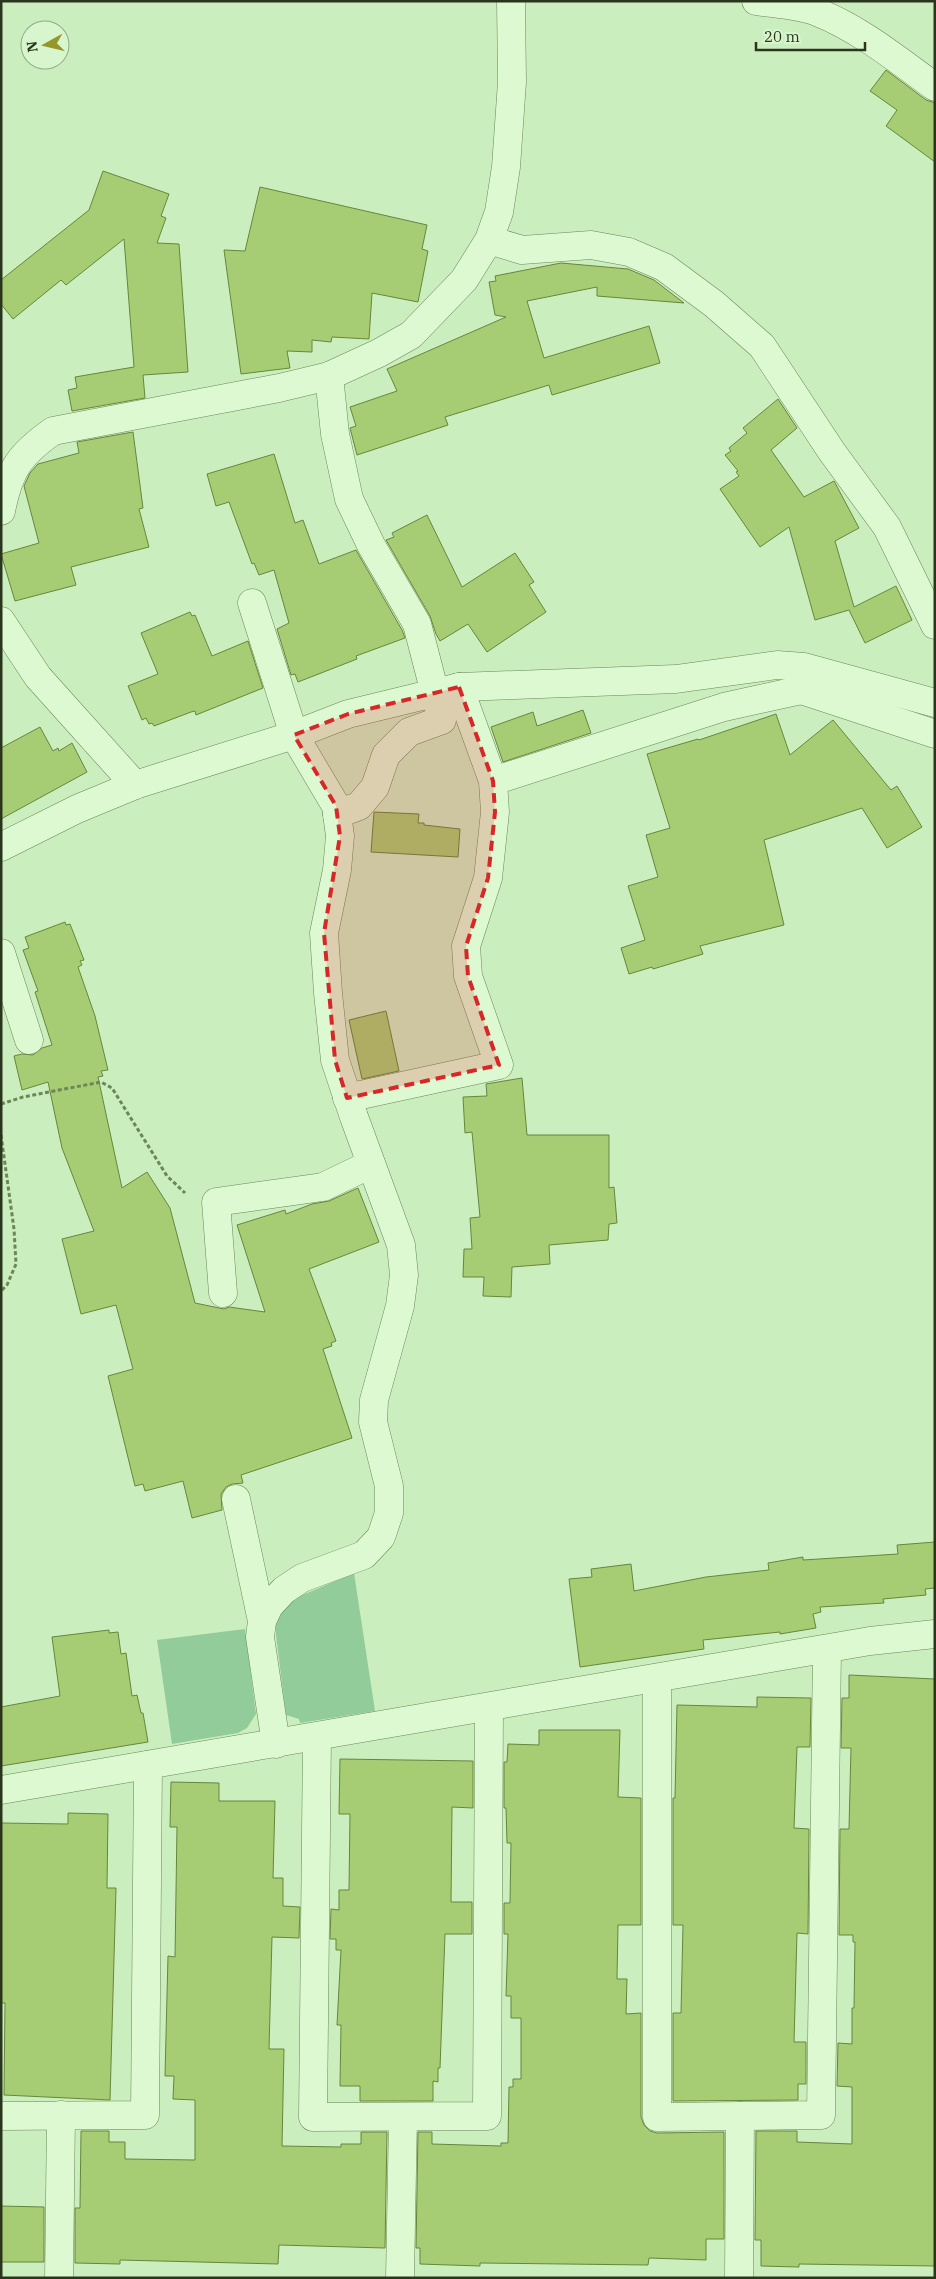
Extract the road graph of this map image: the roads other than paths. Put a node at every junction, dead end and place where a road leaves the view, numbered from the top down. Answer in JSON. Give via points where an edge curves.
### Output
{"nodes":[{"id":1,"x":511,"y":1,"type":"edge"},
{"id":2,"x":758,"y":1,"type":"edge"},
{"id":3,"x":935,"y":87,"type":"edge"},
{"id":4,"x":489,"y":240,"type":"junction"},
{"id":5,"x":329,"y":376,"type":"junction"},
{"id":6,"x":1,"y":511,"type":"edge"},
{"id":7,"x":252,"y":603,"type":"dead end"},
{"id":8,"x":1,"y":621,"type":"edge"},
{"id":9,"x":935,"y":625,"type":"edge"},
{"id":10,"x":448,"y":689,"type":"junction"},
{"id":11,"x":935,"y":703,"type":"edge"},
{"id":12,"x":935,"y":734,"type":"edge"},
{"id":13,"x":294,"y":735,"type":"junction"},
{"id":14,"x":493,"y":782,"type":"junction"},
{"id":15,"x":135,"y":785,"type":"junction"},
{"id":16,"x":337,"y":814,"type":"junction"},
{"id":17,"x":1,"y":847,"type":"edge"},
{"id":18,"x":1,"y":953,"type":"edge"},
{"id":19,"x":29,"y":1040,"type":"dead end"},
{"id":20,"x":348,"y":1098,"type":"junction"},
{"id":21,"x":371,"y":1164,"type":"junction"},
{"id":22,"x":223,"y":1293,"type":"dead end"},
{"id":23,"x":236,"y":1499,"type":"dead end"},
{"id":24,"x":262,"y":1621,"type":"junction"},
{"id":25,"x":935,"y":1634,"type":"edge"},
{"id":26,"x":827,"y":1649,"type":"junction"},
{"id":27,"x":657,"y":1678,"type":"junction"},
{"id":28,"x":488,"y":1708,"type":"junction"},
{"id":29,"x":317,"y":1737,"type":"junction"},
{"id":30,"x":276,"y":1744,"type":"junction"},
{"id":31,"x":148,"y":1766,"type":"junction"},
{"id":32,"x":1,"y":1790,"type":"edge"},
{"id":33,"x":60,"y":2115,"type":"junction"},
{"id":34,"x":1,"y":2116,"type":"edge"},
{"id":35,"x":740,"y":2116,"type":"junction"},
{"id":36,"x":403,"y":2117,"type":"junction"},
{"id":37,"x":59,"y":2278,"type":"edge"},
{"id":38,"x":400,"y":2278,"type":"edge"},
{"id":39,"x":739,"y":2278,"type":"edge"}],
"edges":[{"from":1,"to":4,"type":"street","via":[[512,82],[506,167],[499,212]]},
{"from":2,"to":3,"type":"street","via":[[815,11],[837,21]]},
{"from":4,"to":5,"type":"street","via":[[464,280],[411,336]]},
{"from":4,"to":9,"type":"street","via":[[522,250],[591,245],[629,252],[664,267],[714,304],[762,346],[832,452],[887,527]]},
{"from":5,"to":6,"type":"street","via":[[53,431],[30,448],[16,465]]},
{"from":5,"to":10,"type":"street","via":[[335,434],[349,499],[371,545],[417,624]]},
{"from":7,"to":13,"type":"street"},
{"from":8,"to":15,"type":"street","via":[[38,677]]},
{"from":10,"to":11,"type":"street","via":[[676,679],[777,665],[804,667]]},
{"from":10,"to":13,"type":"street","via":[[348,714]]},
{"from":10,"to":14,"type":"street"},
{"from":10,"to":16,"type":"street","via":[[442,720],[409,732],[386,755],[375,787],[359,806]]},
{"from":12,"to":14,"type":"street","via":[[801,690],[724,707]]},
{"from":13,"to":15,"type":"street"},
{"from":13,"to":16,"type":"street","via":[[336,806]]},
{"from":14,"to":20,"type":"street","via":[[495,812],[488,878],[466,946],[468,976],[499,1065]]},
{"from":15,"to":17,"type":"street","via":[[77,809]]},
{"from":16,"to":20,"type":"street","via":[[340,836],[337,870],[324,934],[335,1060]]},
{"from":18,"to":19,"type":"street"},
{"from":20,"to":21,"type":"street"},
{"from":21,"to":22,"type":"street","via":[[323,1187],[216,1202]]},
{"from":21,"to":24,"type":"street","via":[[401,1245],[404,1275],[400,1306],[374,1400],[373,1422],[389,1486],[389,1513],[380,1537],[364,1556],[302,1578],[279,1595]]},
{"from":23,"to":24,"type":"street"},
{"from":24,"to":30,"type":"street","via":[[260,1638]]},
{"from":25,"to":26,"type":"street"},
{"from":26,"to":27,"type":"street"},
{"from":26,"to":35,"type":"street","via":[[821,2115]]},
{"from":27,"to":28,"type":"street"},
{"from":27,"to":35,"type":"street","via":[[658,2117]]},
{"from":28,"to":29,"type":"street"},
{"from":28,"to":36,"type":"street","via":[[487,2116]]},
{"from":29,"to":30,"type":"street"},
{"from":29,"to":36,"type":"street","via":[[313,2117]]},
{"from":30,"to":31,"type":"street"},
{"from":31,"to":32,"type":"street"},
{"from":31,"to":33,"type":"street","via":[[145,2115]]},
{"from":33,"to":34,"type":"street"},
{"from":33,"to":37,"type":"street"},
{"from":35,"to":39,"type":"street"},
{"from":36,"to":38,"type":"street"}]}
